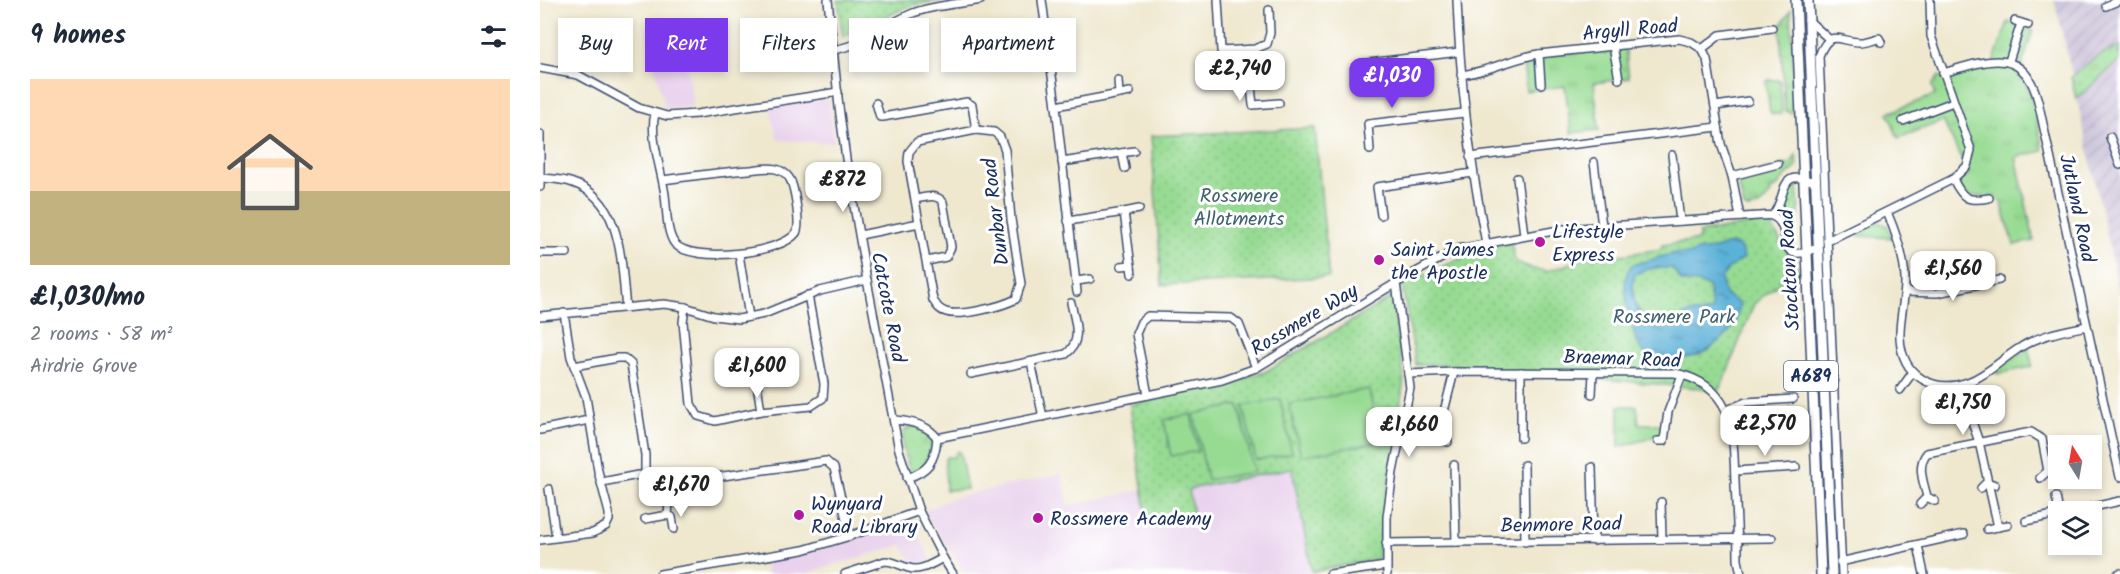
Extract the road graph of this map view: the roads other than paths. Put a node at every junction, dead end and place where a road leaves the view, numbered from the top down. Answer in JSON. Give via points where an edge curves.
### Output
{"nodes":[{"id":1,"x":828,"y":0,"type":"edge"},
{"id":2,"x":981,"y":0,"type":"edge"},
{"id":3,"x":1042,"y":0,"type":"edge"},
{"id":4,"x":1218,"y":0,"type":"edge"},
{"id":5,"x":1457,"y":0,"type":"edge"},
{"id":6,"x":1796,"y":0,"type":"edge"},
{"id":7,"x":1808,"y":0,"type":"edge"},
{"id":8,"x":1930,"y":0,"type":"edge"},
{"id":9,"x":2117,"y":1,"type":"edge"},
{"id":10,"x":2106,"y":6,"type":"dead end"},
{"id":11,"x":1269,"y":10,"type":"dead end"},
{"id":12,"x":830,"y":18,"type":"edge"},
{"id":13,"x":1808,"y":20,"type":"junction"},
{"id":14,"x":2021,"y":23,"type":"dead end"},
{"id":15,"x":1772,"y":28,"type":"dead end"},
{"id":16,"x":1830,"y":40,"type":"junction"},
{"id":17,"x":1881,"y":42,"type":"dead end"},
{"id":18,"x":1613,"y":46,"type":"junction"},
{"id":19,"x":837,"y":49,"type":"edge"},
{"id":20,"x":1702,"y":49,"type":"junction"},
{"id":21,"x":1247,"y":50,"type":"junction"},
{"id":22,"x":1459,"y":52,"type":"junction"},
{"id":23,"x":1539,"y":54,"type":"junction"},
{"id":24,"x":2009,"y":61,"type":"junction"},
{"id":25,"x":540,"y":68,"type":"edge"},
{"id":26,"x":836,"y":72,"type":"edge"},
{"id":27,"x":1943,"y":73,"type":"junction"},
{"id":28,"x":1461,"y":75,"type":"junction"},
{"id":29,"x":1118,"y":80,"type":"dead end"},
{"id":30,"x":1619,"y":80,"type":"dead end"},
{"id":31,"x":1541,"y":84,"type":"dead end"},
{"id":32,"x":1815,"y":85,"type":"junction"},
{"id":33,"x":1364,"y":88,"type":"dead end"},
{"id":34,"x":1799,"y":88,"type":"junction"},
{"id":35,"x":1130,"y":92,"type":"dead end"},
{"id":36,"x":838,"y":93,"type":"junction"},
{"id":37,"x":1119,"y":94,"type":"junction"},
{"id":38,"x":1748,"y":101,"type":"dead end"},
{"id":39,"x":1953,"y":102,"type":"junction"},
{"id":40,"x":1279,"y":103,"type":"dead end"},
{"id":41,"x":876,"y":104,"type":"dead end"},
{"id":42,"x":1056,"y":105,"type":"junction"},
{"id":43,"x":1716,"y":106,"type":"junction"},
{"id":44,"x":1464,"y":113,"type":"junction"},
{"id":45,"x":655,"y":114,"type":"junction"},
{"id":46,"x":1903,"y":121,"type":"dead end"},
{"id":47,"x":1718,"y":127,"type":"junction"},
{"id":48,"x":976,"y":130,"type":"junction"},
{"id":49,"x":540,"y":134,"type":"edge"},
{"id":50,"x":2110,"y":138,"type":"dead end"},
{"id":51,"x":1370,"y":150,"type":"dead end"},
{"id":52,"x":2117,"y":150,"type":"edge"},
{"id":53,"x":1134,"y":151,"type":"dead end"},
{"id":54,"x":1122,"y":153,"type":"junction"},
{"id":55,"x":1672,"y":155,"type":"dead end"},
{"id":56,"x":1470,"y":158,"type":"junction"},
{"id":57,"x":1062,"y":162,"type":"junction"},
{"id":58,"x":1594,"y":162,"type":"dead end"},
{"id":59,"x":1778,"y":164,"type":"dead end"},
{"id":60,"x":2120,"y":165,"type":"edge"},
{"id":61,"x":1125,"y":168,"type":"dead end"},
{"id":62,"x":1473,"y":173,"type":"junction"},
{"id":63,"x":1732,"y":176,"type":"junction"},
{"id":64,"x":1803,"y":177,"type":"junction"},
{"id":65,"x":541,"y":178,"type":"edge"},
{"id":66,"x":1517,"y":178,"type":"dead end"},
{"id":67,"x":1953,"y":179,"type":"junction"},
{"id":68,"x":663,"y":180,"type":"junction"},
{"id":69,"x":1814,"y":182,"type":"junction"},
{"id":70,"x":540,"y":187,"type":"edge"},
{"id":71,"x":1989,"y":198,"type":"dead end"},
{"id":72,"x":916,"y":199,"type":"junction"},
{"id":73,"x":1139,"y":209,"type":"dead end"},
{"id":74,"x":1124,"y":212,"type":"junction"},
{"id":75,"x":1887,"y":212,"type":"junction"},
{"id":76,"x":1381,"y":215,"type":"dead end"},
{"id":77,"x":1772,"y":216,"type":"junction"},
{"id":78,"x":1740,"y":217,"type":"junction"},
{"id":79,"x":1680,"y":220,"type":"junction"},
{"id":80,"x":1068,"y":221,"type":"junction"},
{"id":81,"x":919,"y":223,"type":"junction"},
{"id":82,"x":1602,"y":225,"type":"junction"},
{"id":83,"x":860,"y":235,"type":"junction"},
{"id":84,"x":1524,"y":236,"type":"junction"},
{"id":85,"x":1827,"y":241,"type":"junction"},
{"id":86,"x":1486,"y":243,"type":"junction"},
{"id":87,"x":1817,"y":248,"type":"junction"},
{"id":88,"x":540,"y":253,"type":"edge"},
{"id":89,"x":567,"y":253,"type":"dead end"},
{"id":90,"x":1806,"y":253,"type":"junction"},
{"id":91,"x":740,"y":254,"type":"junction"},
{"id":92,"x":927,"y":261,"type":"junction"},
{"id":93,"x":1131,"y":265,"type":"junction"},
{"id":94,"x":1121,"y":266,"type":"dead end"},
{"id":95,"x":1132,"y":274,"type":"dead end"},
{"id":96,"x":1823,"y":274,"type":"junction"},
{"id":97,"x":1090,"y":279,"type":"dead end"},
{"id":98,"x":1999,"y":279,"type":"dead end"},
{"id":99,"x":867,"y":280,"type":"junction"},
{"id":100,"x":1077,"y":281,"type":"junction"},
{"id":101,"x":1396,"y":283,"type":"junction"},
{"id":102,"x":1077,"y":292,"type":"dead end"},
{"id":103,"x":1905,"y":292,"type":"junction"},
{"id":104,"x":808,"y":295,"type":"junction"},
{"id":105,"x":1071,"y":303,"type":"dead end"},
{"id":106,"x":685,"y":307,"type":"junction"},
{"id":107,"x":626,"y":308,"type":"junction"},
{"id":108,"x":564,"y":313,"type":"junction"},
{"id":109,"x":540,"y":316,"type":"edge"},
{"id":110,"x":749,"y":317,"type":"junction"},
{"id":111,"x":2087,"y":326,"type":"junction"},
{"id":112,"x":1031,"y":362,"type":"junction"},
{"id":113,"x":574,"y":366,"type":"junction"},
{"id":114,"x":1256,"y":368,"type":"junction"},
{"id":115,"x":754,"y":371,"type":"dead end"},
{"id":116,"x":1454,"y":372,"type":"junction"},
{"id":117,"x":1521,"y":372,"type":"junction"},
{"id":118,"x":1913,"y":372,"type":"junction"},
{"id":119,"x":1593,"y":373,"type":"junction"},
{"id":120,"x":971,"y":374,"type":"dead end"},
{"id":121,"x":1408,"y":374,"type":"junction"},
{"id":122,"x":1682,"y":375,"type":"junction"},
{"id":123,"x":1959,"y":385,"type":"junction"},
{"id":124,"x":1900,"y":390,"type":"dead end"},
{"id":125,"x":1592,"y":394,"type":"dead end"},
{"id":126,"x":1148,"y":395,"type":"junction"},
{"id":127,"x":1793,"y":399,"type":"dead end"},
{"id":128,"x":1727,"y":410,"type":"junction"},
{"id":129,"x":761,"y":411,"type":"junction"},
{"id":130,"x":1043,"y":417,"type":"junction"},
{"id":131,"x":589,"y":420,"type":"junction"},
{"id":132,"x":894,"y":420,"type":"junction"},
{"id":133,"x":540,"y":430,"type":"edge"},
{"id":134,"x":1429,"y":437,"type":"dead end"},
{"id":135,"x":937,"y":438,"type":"junction"},
{"id":136,"x":1521,"y":438,"type":"dead end"},
{"id":137,"x":1437,"y":439,"type":"junction"},
{"id":138,"x":1664,"y":441,"type":"dead end"},
{"id":139,"x":1448,"y":442,"type":"dead end"},
{"id":140,"x":1979,"y":442,"type":"junction"},
{"id":141,"x":1454,"y":465,"type":"dead end"},
{"id":142,"x":1524,"y":465,"type":"dead end"},
{"id":143,"x":1592,"y":467,"type":"dead end"},
{"id":144,"x":1796,"y":467,"type":"dead end"},
{"id":145,"x":1735,"y":471,"type":"junction"},
{"id":146,"x":2048,"y":471,"type":"joint"},
{"id":147,"x":645,"y":475,"type":"junction"},
{"id":148,"x":2120,"y":477,"type":"edge"},
{"id":149,"x":907,"y":478,"type":"junction"},
{"id":150,"x":2040,"y":478,"type":"dead end"},
{"id":151,"x":671,"y":479,"type":"junction"},
{"id":152,"x":602,"y":482,"type":"junction"},
{"id":153,"x":1987,"y":482,"type":"junction"},
{"id":154,"x":1995,"y":485,"type":"dead end"},
{"id":155,"x":1981,"y":488,"type":"dead end"},
{"id":156,"x":549,"y":489,"type":"dead end"},
{"id":157,"x":1927,"y":497,"type":"junction"},
{"id":158,"x":2056,"y":497,"type":"dead end"},
{"id":159,"x":1935,"y":501,"type":"dead end"},
{"id":160,"x":2057,"y":501,"type":"edge"},
{"id":161,"x":2120,"y":501,"type":"edge"},
{"id":162,"x":1661,"y":502,"type":"dead end"},
{"id":163,"x":1920,"y":504,"type":"dead end"},
{"id":164,"x":2102,"y":505,"type":"edge"},
{"id":165,"x":919,"y":511,"type":"junction"},
{"id":166,"x":669,"y":515,"type":"junction"},
{"id":167,"x":2048,"y":516,"type":"edge"},
{"id":168,"x":645,"y":519,"type":"dead end"},
{"id":169,"x":2026,"y":521,"type":"dead end"},
{"id":170,"x":2008,"y":525,"type":"dead end"},
{"id":171,"x":1998,"y":527,"type":"junction"},
{"id":172,"x":674,"y":529,"type":"dead end"},
{"id":173,"x":1987,"y":529,"type":"dead end"},
{"id":174,"x":1964,"y":534,"type":"dead end"},
{"id":175,"x":850,"y":536,"type":"junction"},
{"id":176,"x":556,"y":537,"type":"junction"},
{"id":177,"x":1773,"y":538,"type":"dead end"},
{"id":178,"x":1662,"y":539,"type":"junction"},
{"id":179,"x":1738,"y":539,"type":"junction"},
{"id":180,"x":540,"y":540,"type":"edge"},
{"id":181,"x":1594,"y":541,"type":"junction"},
{"id":182,"x":1456,"y":542,"type":"junction"},
{"id":183,"x":1525,"y":542,"type":"junction"},
{"id":184,"x":1386,"y":543,"type":"junction"},
{"id":185,"x":1917,"y":545,"type":"junction"},
{"id":186,"x":943,"y":558,"type":"junction"},
{"id":187,"x":1832,"y":562,"type":"junction"},
{"id":188,"x":1842,"y":562,"type":"junction"},
{"id":189,"x":1386,"y":570,"type":"edge"},
{"id":190,"x":660,"y":574,"type":"edge"},
{"id":191,"x":845,"y":574,"type":"edge"},
{"id":192,"x":953,"y":574,"type":"edge"},
{"id":193,"x":1330,"y":574,"type":"edge"},
{"id":194,"x":1741,"y":574,"type":"edge"},
{"id":195,"x":1821,"y":574,"type":"edge"},
{"id":196,"x":1832,"y":574,"type":"edge"},
{"id":197,"x":1842,"y":574,"type":"edge"},
{"id":198,"x":1924,"y":574,"type":"edge"}],
"edges":[{"from":1,"to":12,"type":"street","name":"Catcote Road"},
{"from":2,"to":19,"type":"street","via":[[921,10],[858,44]]},
{"from":3,"to":42,"type":"street"},
{"from":4,"to":21,"type":"street","via":[[1221,51]]},
{"from":5,"to":22,"type":"street"},
{"from":6,"to":34,"type":"highway","name":"Stockton Road","number":"A689"},
{"from":7,"to":13,"type":"highway","name":"Stockton Road","number":"A689"},
{"from":8,"to":27,"type":"street","via":[[1931,36]]},
{"from":9,"to":10,"type":"street"},
{"from":11,"to":21,"type":"street","via":[[1267,44]]},
{"from":13,"to":16,"type":"street"},
{"from":13,"to":32,"type":"highway","name":"Stockton Road","number":"A689"},
{"from":14,"to":24,"type":"street"},
{"from":15,"to":20,"type":"street","via":[[1720,35]]},
{"from":16,"to":17,"type":"street","via":[[1843,37],[1861,42],[1880,38]]},
{"from":16,"to":32,"type":"street","via":[[1819,56]]},
{"from":18,"to":20,"type":"street","name":"Argyll Road","via":[[1679,39]]},
{"from":18,"to":23,"type":"street","name":"Argyll Road"},
{"from":18,"to":30,"type":"street"},
{"from":20,"to":43,"type":"street","name":"Argyll Road"},
{"from":21,"to":40,"type":"street","via":[[1252,105]]},
{"from":22,"to":28,"type":"street"},
{"from":22,"to":33,"type":"street","via":[[1360,64]]},
{"from":23,"to":28,"type":"street","name":"Argyll Road"},
{"from":23,"to":31,"type":"street"},
{"from":24,"to":27,"type":"street","via":[[1992,60]]},
{"from":24,"to":111,"type":"street","name":"Jutland Road","via":[[2026,74],[2036,90]]},
{"from":25,"to":45,"type":"street","via":[[578,75]]},
{"from":26,"to":36,"type":"street","name":"Catcote Road"},
{"from":27,"to":39,"type":"street"},
{"from":28,"to":44,"type":"street"},
{"from":29,"to":37,"type":"street"},
{"from":32,"to":34,"type":"street"},
{"from":32,"to":69,"type":"highway","name":"Stockton Road","number":"A689"},
{"from":32,"to":85,"type":"street","name":"Stockton Road"},
{"from":34,"to":64,"type":"highway","name":"Stockton Road","number":"A689"},
{"from":35,"to":37,"type":"street"},
{"from":36,"to":45,"type":"street","via":[[678,117]]},
{"from":36,"to":83,"type":"street","name":"Catcote Road"},
{"from":37,"to":42,"type":"street"},
{"from":38,"to":43,"type":"street"},
{"from":39,"to":46,"type":"street"},
{"from":39,"to":67,"type":"street","via":[[1971,150],[1967,166]]},
{"from":41,"to":48,"type":"street","via":[[883,117],[967,102],[972,105]]},
{"from":42,"to":57,"type":"street"},
{"from":43,"to":47,"type":"street","name":"Argyll Road"},
{"from":44,"to":51,"type":"street","via":[[1368,124]]},
{"from":44,"to":56,"type":"street"},
{"from":45,"to":68,"type":"street","via":[[653,126]]},
{"from":47,"to":56,"type":"street"},
{"from":47,"to":63,"type":"street","name":"Argyll Road"},
{"from":48,"to":72,"type":"street","name":"Dunbar Road","via":[[923,140],[913,146],[908,161]]},
{"from":48,"to":92,"type":"street","name":"Dunbar Road","via":[[994,132],[1003,143],[1020,292],[1006,304],[944,312],[933,300]]},
{"from":49,"to":65,"type":"street"},
{"from":50,"to":52,"type":"street"},
{"from":52,"to":60,"type":"street"},
{"from":53,"to":54,"type":"street"},
{"from":54,"to":57,"type":"street"},
{"from":54,"to":61,"type":"street"},
{"from":55,"to":79,"type":"street"},
{"from":56,"to":62,"type":"street"},
{"from":57,"to":80,"type":"street"},
{"from":58,"to":82,"type":"street"},
{"from":59,"to":63,"type":"street"},
{"from":62,"to":76,"type":"street","via":[[1377,187]]},
{"from":62,"to":86,"type":"street"},
{"from":63,"to":78,"type":"street","name":"Argyll Road"},
{"from":64,"to":69,"type":"street"},
{"from":64,"to":77,"type":"street","via":[[1787,182]]},
{"from":64,"to":90,"type":"highway","name":"Stockton Road","number":"A689"},
{"from":65,"to":70,"type":"street"},
{"from":65,"to":107,"type":"street","via":[[573,183],[590,191],[604,206],[616,236]]},
{"from":66,"to":84,"type":"street"},
{"from":67,"to":71,"type":"street","via":[[1963,197]]},
{"from":67,"to":75,"type":"street"},
{"from":68,"to":91,"type":"street","via":[[670,234],[676,245],[682,250],[708,254]]},
{"from":68,"to":91,"type":"street","via":[[770,168],[788,177],[797,218],[795,234],[770,247]]},
{"from":69,"to":87,"type":"highway","name":"Stockton Road","number":"A689"},
{"from":72,"to":81,"type":"street","name":"Dunbar Road"},
{"from":72,"to":92,"type":"street","via":[[933,196],[943,202],[951,247],[946,257]]},
{"from":73,"to":74,"type":"street"},
{"from":74,"to":80,"type":"street"},
{"from":74,"to":93,"type":"street"},
{"from":75,"to":85,"type":"street"},
{"from":75,"to":103,"type":"street","via":[[1902,255]]},
{"from":77,"to":78,"type":"street","name":"Rossmere Way"},
{"from":77,"to":90,"type":"street","via":[[1780,224],[1789,249],[1799,255]]},
{"from":78,"to":79,"type":"street","name":"Rossmere Way"},
{"from":79,"to":82,"type":"street","name":"Rossmere Way"},
{"from":80,"to":100,"type":"street"},
{"from":81,"to":83,"type":"street"},
{"from":81,"to":92,"type":"street","name":"Dunbar Road"},
{"from":82,"to":84,"type":"street","name":"Rossmere Way"},
{"from":83,"to":99,"type":"street","name":"Catcote Road"},
{"from":84,"to":86,"type":"street","name":"Rossmere Way"},
{"from":85,"to":96,"type":"street","name":"Stockton Road"},
{"from":86,"to":101,"type":"street","name":"Rossmere Way","via":[[1458,249]]},
{"from":87,"to":90,"type":"street"},
{"from":87,"to":96,"type":"highway","name":"Stockton Road","number":"A689"},
{"from":88,"to":89,"type":"street"},
{"from":90,"to":195,"type":"highway","name":"Stockton Road","number":"A689"},
{"from":91,"to":110,"type":"street"},
{"from":93,"to":94,"type":"street"},
{"from":93,"to":95,"type":"street"},
{"from":96,"to":187,"type":"highway","name":"Stockton Road","number":"A689"},
{"from":96,"to":188,"type":"street","name":"Stockton Road"},
{"from":97,"to":100,"type":"street"},
{"from":98,"to":103,"type":"street","via":[[1938,293]]},
{"from":99,"to":104,"type":"street"},
{"from":99,"to":132,"type":"street","name":"Catcote Road"},
{"from":100,"to":102,"type":"street"},
{"from":101,"to":114,"type":"street","name":"Rossmere Way"},
{"from":101,"to":121,"type":"street"},
{"from":103,"to":118,"type":"street","via":[[1901,347]]},
{"from":104,"to":110,"type":"street"},
{"from":104,"to":129,"type":"street","via":[[824,384],[823,398],[810,406]]},
{"from":105,"to":112,"type":"street","via":[[1077,337],[1073,348],[1062,356]]},
{"from":106,"to":107,"type":"street","via":[[664,304]]},
{"from":106,"to":110,"type":"street","via":[[714,316]]},
{"from":106,"to":129,"type":"street","via":[[691,404],[698,416],[715,421]]},
{"from":107,"to":108,"type":"street"},
{"from":108,"to":109,"type":"street"},
{"from":108,"to":113,"type":"street"},
{"from":111,"to":123,"type":"street","via":[[2037,338],[1979,377]]},
{"from":111,"to":148,"type":"street","name":"Jutland Road"},
{"from":112,"to":120,"type":"street"},
{"from":112,"to":130,"type":"street"},
{"from":113,"to":131,"type":"street","via":[[586,397]]},
{"from":113,"to":147,"type":"street","via":[[617,358],[631,364]]},
{"from":114,"to":126,"type":"street","name":"Rossmere Way","via":[[1222,380]]},
{"from":114,"to":126,"type":"street","via":[[1239,324],[1231,318],[1149,316],[1136,334]]},
{"from":115,"to":129,"type":"street"},
{"from":116,"to":117,"type":"street","name":"Braemar Road"},
{"from":116,"to":121,"type":"street","name":"Braemar Road"},
{"from":116,"to":137,"type":"street"},
{"from":117,"to":119,"type":"street","name":"Braemar Road"},
{"from":117,"to":136,"type":"street"},
{"from":118,"to":123,"type":"street","via":[[1923,381]]},
{"from":118,"to":124,"type":"street"},
{"from":119,"to":122,"type":"street","name":"Braemar Road"},
{"from":119,"to":125,"type":"street"},
{"from":121,"to":184,"type":"street","via":[[1410,388],[1393,472]]},
{"from":122,"to":128,"type":"street","name":"Braemar Road","via":[[1706,384]]},
{"from":122,"to":138,"type":"street","via":[[1668,412]]},
{"from":123,"to":140,"type":"street"},
{"from":126,"to":130,"type":"street","name":"Rossmere Way"},
{"from":127,"to":128,"type":"street","via":[[1746,402]]},
{"from":128,"to":145,"type":"street","name":"Braemar Road"},
{"from":130,"to":135,"type":"street","name":"Rossmere Way"},
{"from":131,"to":133,"type":"street"},
{"from":131,"to":152,"type":"street"},
{"from":132,"to":135,"type":"street","via":[[915,423]]},
{"from":132,"to":149,"type":"street","name":"Catcote Road"},
{"from":134,"to":137,"type":"street"},
{"from":135,"to":149,"type":"street","via":[[927,470]]},
{"from":137,"to":139,"type":"street"},
{"from":140,"to":146,"type":"street","via":[[2031,432],[2042,439]]},
{"from":140,"to":153,"type":"street"},
{"from":140,"to":157,"type":"street","via":[[1927,453],[1921,466]]},
{"from":141,"to":182,"type":"street"},
{"from":142,"to":183,"type":"street"},
{"from":143,"to":181,"type":"street"},
{"from":144,"to":145,"type":"street"},
{"from":145,"to":179,"type":"street","name":"Braemar Road"},
{"from":146,"to":150,"type":"street"},
{"from":147,"to":151,"type":"street"},
{"from":147,"to":152,"type":"street"},
{"from":149,"to":165,"type":"street","name":"Catcote Road"},
{"from":151,"to":166,"type":"street"},
{"from":151,"to":175,"type":"street","via":[[696,480],[826,461],[834,468]]},
{"from":152,"to":176,"type":"street","via":[[609,513],[606,526],[593,533]]},
{"from":153,"to":154,"type":"street"},
{"from":153,"to":155,"type":"street"},
{"from":153,"to":171,"type":"street"},
{"from":156,"to":176,"type":"street"},
{"from":157,"to":159,"type":"street"},
{"from":157,"to":163,"type":"street"},
{"from":158,"to":160,"type":"street"},
{"from":161,"to":164,"type":"street"},
{"from":162,"to":178,"type":"street"},
{"from":165,"to":175,"type":"street"},
{"from":165,"to":186,"type":"street","name":"Catcote Road"},
{"from":166,"to":168,"type":"street"},
{"from":166,"to":172,"type":"street"},
{"from":167,"to":169,"type":"street"},
{"from":170,"to":171,"type":"street"},
{"from":171,"to":173,"type":"street"},
{"from":174,"to":185,"type":"street"},
{"from":175,"to":190,"type":"street","via":[[779,555]]},
{"from":176,"to":180,"type":"street"},
{"from":177,"to":179,"type":"street","name":"Benmore Road"},
{"from":178,"to":179,"type":"street","name":"Benmore Road"},
{"from":178,"to":181,"type":"street","name":"Benmore Road"},
{"from":179,"to":194,"type":"street","name":"Braemar Road"},
{"from":181,"to":183,"type":"street","name":"Benmore Road"},
{"from":182,"to":183,"type":"street","name":"Benmore Road"},
{"from":182,"to":184,"type":"street","name":"Benmore Road"},
{"from":184,"to":189,"type":"street"},
{"from":185,"to":188,"type":"street"},
{"from":185,"to":198,"type":"street"},
{"from":186,"to":191,"type":"street","via":[[918,569],[885,561]]},
{"from":186,"to":192,"type":"street","name":"Catcote Road"},
{"from":187,"to":188,"type":"street"},
{"from":187,"to":196,"type":"highway","name":"Stockton Road","number":"A689"},
{"from":188,"to":197,"type":"street","name":"Stockton Road"},
{"from":189,"to":193,"type":"street"}]}
